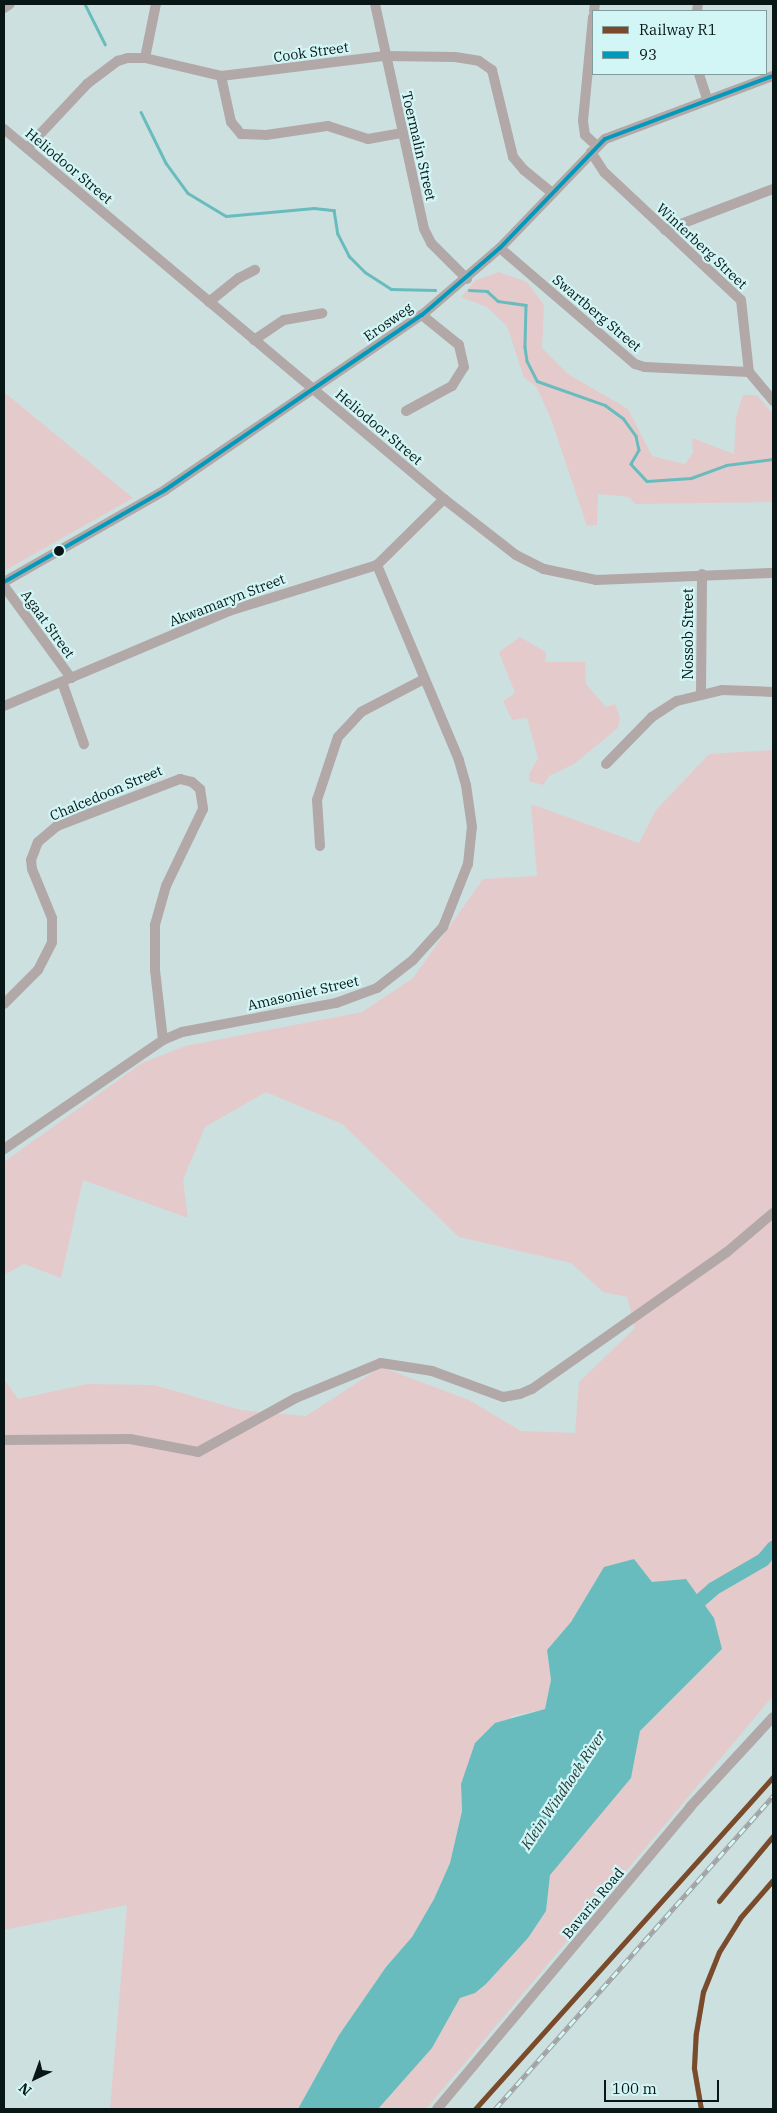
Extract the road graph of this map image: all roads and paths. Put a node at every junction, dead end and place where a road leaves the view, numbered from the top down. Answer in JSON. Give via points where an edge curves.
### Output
{"nodes":[{"id":1,"x":10,"y":4,"type":"edge"},
{"id":2,"x":156,"y":4,"type":"edge"},
{"id":3,"x":375,"y":4,"type":"edge"},
{"id":4,"x":4,"y":8,"type":"edge"},
{"id":5,"x":592,"y":26,"type":"edge"},
{"id":6,"x":385,"y":56,"type":"junction"},
{"id":7,"x":145,"y":58,"type":"junction"},
{"id":8,"x":699,"y":75,"type":"edge"},
{"id":9,"x":221,"y":76,"type":"junction"},
{"id":10,"x":773,"y":76,"type":"edge"},
{"id":11,"x":707,"y":99,"type":"junction"},
{"id":12,"x":4,"y":129,"type":"edge"},
{"id":13,"x":402,"y":133,"type":"junction"},
{"id":14,"x":27,"y":148,"type":"junction"},
{"id":15,"x":594,"y":149,"type":"junction"},
{"id":16,"x":773,"y":189,"type":"edge"},
{"id":17,"x":551,"y":192,"type":"junction"},
{"id":18,"x":665,"y":230,"type":"junction"},
{"id":19,"x":500,"y":248,"type":"junction"},
{"id":20,"x":255,"y":270,"type":"dead end"},
{"id":21,"x":467,"y":279,"type":"junction"},
{"id":22,"x":209,"y":302,"type":"junction"},
{"id":23,"x":322,"y":313,"type":"dead end"},
{"id":24,"x":422,"y":315,"type":"junction"},
{"id":25,"x":254,"y":340,"type":"junction"},
{"id":26,"x":749,"y":372,"type":"junction"},
{"id":27,"x":314,"y":391,"type":"junction"},
{"id":28,"x":773,"y":402,"type":"edge"},
{"id":29,"x":406,"y":411,"type":"dead end"},
{"id":30,"x":444,"y":499,"type":"junction"},
{"id":31,"x":377,"y":564,"type":"junction"},
{"id":32,"x":702,"y":574,"type":"junction"},
{"id":33,"x":773,"y":574,"type":"edge"},
{"id":34,"x":4,"y":582,"type":"edge"},
{"id":35,"x":4,"y":586,"type":"edge"},
{"id":36,"x":424,"y":679,"type":"junction"},
{"id":37,"x":66,"y":680,"type":"junction"},
{"id":38,"x":773,"y":692,"type":"edge"},
{"id":39,"x":701,"y":694,"type":"junction"},
{"id":40,"x":4,"y":706,"type":"edge"},
{"id":41,"x":84,"y":744,"type":"dead end"},
{"id":42,"x":606,"y":764,"type":"dead end"},
{"id":43,"x":320,"y":846,"type":"dead end"},
{"id":44,"x":4,"y":1004,"type":"edge"},
{"id":45,"x":162,"y":1040,"type":"junction"},
{"id":46,"x":4,"y":1148,"type":"edge"},
{"id":47,"x":773,"y":1213,"type":"edge"},
{"id":48,"x":4,"y":1440,"type":"edge"},
{"id":49,"x":773,"y":1717,"type":"edge"},
{"id":50,"x":437,"y":2109,"type":"edge"}],
"edges":[{"from":1,"to":4,"type":"street"},
{"from":2,"to":7,"type":"street"},
{"from":3,"to":6,"type":"street","name":"Toermalin Street"},
{"from":5,"to":15,"type":"street","name":"Winterberg Street","via":[[583,121],[585,135]]},
{"from":6,"to":9,"type":"street","name":"Cook Street"},
{"from":6,"to":13,"type":"street","name":"Toermalin Street"},
{"from":6,"to":17,"type":"street","name":"Cook Street","via":[[455,57],[488,65],[492,70],[513,157]]},
{"from":7,"to":9,"type":"street","name":"Cook Street"},
{"from":7,"to":14,"type":"street","name":"Cook Street","via":[[118,61],[106,68]]},
{"from":8,"to":11,"type":"street"},
{"from":9,"to":13,"type":"street","via":[[231,122],[241,134],[266,135],[328,126],[368,139]]},
{"from":10,"to":11,"type":"street","name":"Erosweg"},
{"from":11,"to":15,"type":"street","name":"Erosweg","via":[[615,135]]},
{"from":12,"to":14,"type":"street","name":"Heliodoor Street"},
{"from":13,"to":21,"type":"street","name":"Toermalin Street","via":[[424,229],[432,243]]},
{"from":14,"to":22,"type":"street","name":"Heliodoor Street"},
{"from":15,"to":17,"type":"street","name":"Erosweg"},
{"from":15,"to":18,"type":"street","name":"Winterberg Street","via":[[604,172]]},
{"from":16,"to":18,"type":"street"},
{"from":17,"to":19,"type":"street","name":"Erosweg"},
{"from":18,"to":26,"type":"street","name":"Winterberg Street","via":[[740,300]]},
{"from":19,"to":21,"type":"street","name":"Erosweg"},
{"from":19,"to":26,"type":"street","name":"Swartberg Street","via":[[635,364]]},
{"from":20,"to":22,"type":"street","via":[[239,278]]},
{"from":21,"to":24,"type":"street","name":"Erosweg"},
{"from":22,"to":25,"type":"street","name":"Heliodoor Street"},
{"from":23,"to":25,"type":"street","via":[[284,320]]},
{"from":24,"to":27,"type":"street","name":"Erosweg"},
{"from":24,"to":29,"type":"street","via":[[459,345],[464,367],[452,386]]},
{"from":25,"to":27,"type":"street","name":"Heliodoor Street"},
{"from":26,"to":28,"type":"street"},
{"from":27,"to":30,"type":"street","name":"Heliodoor Street"},
{"from":27,"to":34,"type":"street","name":"Erosweg","via":[[165,490]]},
{"from":30,"to":31,"type":"street","name":"Akwamaryn Street"},
{"from":30,"to":32,"type":"street","name":"Heliodoor Street","via":[[504,548],[544,569],[596,580]]},
{"from":31,"to":36,"type":"street","name":"Amasoniet Street"},
{"from":31,"to":37,"type":"street","name":"Akwamaryn Street","via":[[265,597]]},
{"from":32,"to":33,"type":"street","name":"Heliodoor Street"},
{"from":32,"to":39,"type":"street","name":"Nossob Street"},
{"from":35,"to":37,"type":"street","name":"Agaat Street"},
{"from":36,"to":43,"type":"street","via":[[361,712],[338,737],[317,800]]},
{"from":36,"to":45,"type":"street","name":"Amasoniet Street","via":[[459,760],[472,826],[468,864],[442,926],[401,971],[361,996],[182,1032]]},
{"from":37,"to":40,"type":"street","name":"Akwamaryn Street"},
{"from":37,"to":41,"type":"street","name":"Agaat Street"},
{"from":38,"to":39,"type":"street","via":[[744,689]]},
{"from":39,"to":42,"type":"street","via":[[677,701],[652,717]]},
{"from":44,"to":45,"type":"street","name":"Chalcedoon Street","via":[[35,975],[52,942],[52,918],[32,869],[31,860],[38,842],[57,826],[180,779],[192,782],[200,789],[203,809],[166,886],[155,925],[155,970]]},
{"from":45,"to":46,"type":"street","name":"Amasoniet Street"},
{"from":47,"to":48,"type":"street","via":[[727,1252],[520,1394],[503,1397],[432,1371],[380,1363],[296,1398],[198,1452],[130,1439]]},
{"from":49,"to":50,"type":"street","name":"Bavaria Road","via":[[690,1808]]}]}
